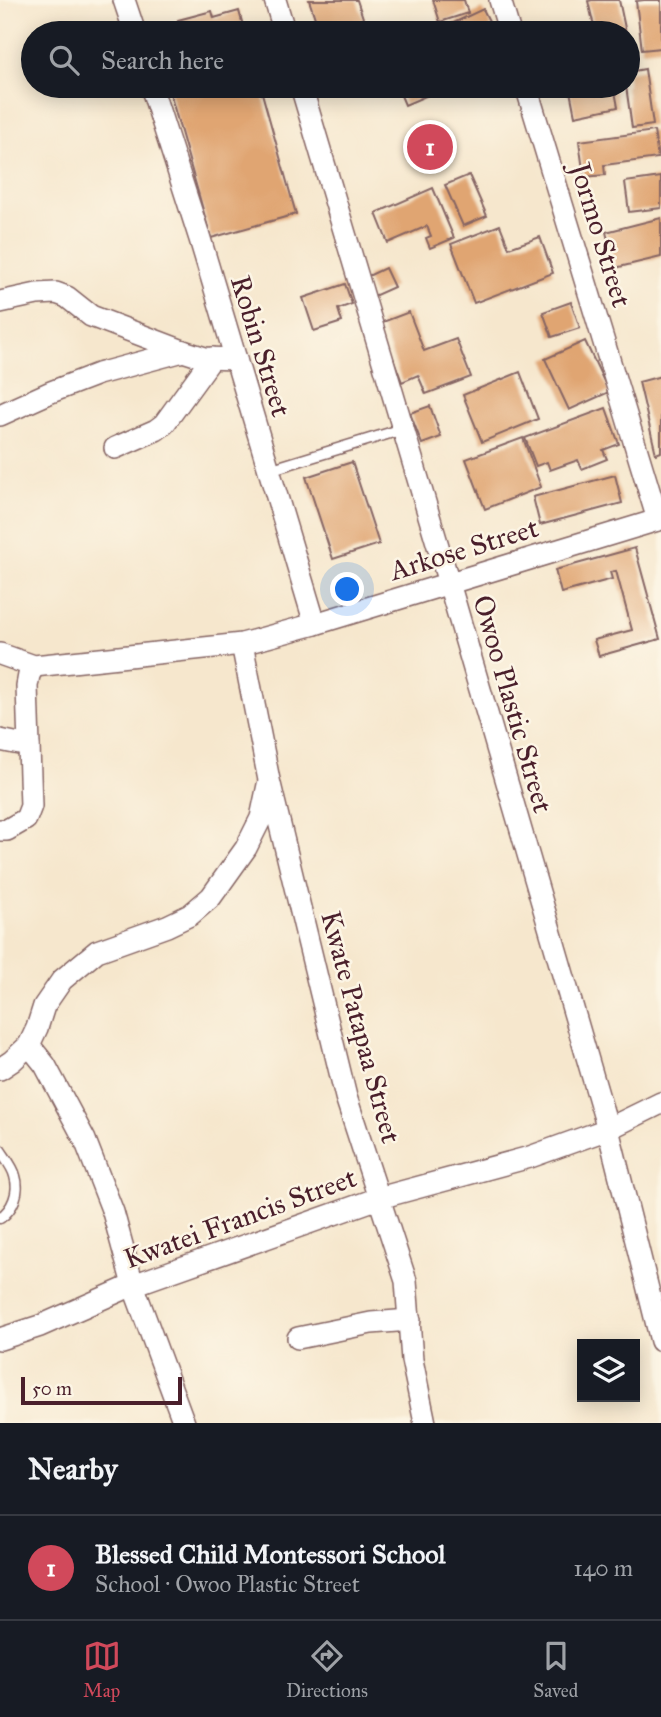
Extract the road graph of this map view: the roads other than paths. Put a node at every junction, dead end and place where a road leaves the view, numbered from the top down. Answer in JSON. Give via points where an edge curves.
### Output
{"nodes":[{"id":1,"x":124,"y":0,"type":"edge"},
{"id":2,"x":275,"y":0,"type":"edge"},
{"id":3,"x":500,"y":0,"type":"edge"},
{"id":4,"x":131,"y":21,"type":"edge"},
{"id":5,"x":281,"y":21,"type":"edge"},
{"id":6,"x":506,"y":21,"type":"edge"},
{"id":7,"x":155,"y":98,"type":"edge"},
{"id":8,"x":305,"y":98,"type":"edge"},
{"id":9,"x":530,"y":98,"type":"edge"},
{"id":10,"x":0,"y":302,"type":"edge"},
{"id":11,"x":183,"y":351,"type":"junction"},
{"id":12,"x":212,"y":358,"type":"junction"},
{"id":13,"x":236,"y":359,"type":"junction"},
{"id":14,"x":0,"y":415,"type":"edge"},
{"id":15,"x":403,"y":429,"type":"junction"},
{"id":16,"x":115,"y":448,"type":"dead end"},
{"id":17,"x":269,"y":470,"type":"junction"},
{"id":18,"x":660,"y":520,"type":"edge"},
{"id":19,"x":449,"y":583,"type":"junction"},
{"id":20,"x":315,"y":624,"type":"junction"},
{"id":21,"x":242,"y":644,"type":"junction"},
{"id":22,"x":0,"y":654,"type":"edge"},
{"id":23,"x":34,"y":666,"type":"junction"},
{"id":24,"x":0,"y":740,"type":"edge"},
{"id":25,"x":29,"y":746,"type":"junction"},
{"id":26,"x":269,"y":779,"type":"junction"},
{"id":27,"x":0,"y":830,"type":"edge"},
{"id":28,"x":29,"y":1045,"type":"junction"},
{"id":29,"x":0,"y":1069,"type":"edge"},
{"id":30,"x":661,"y":1103,"type":"edge"},
{"id":31,"x":608,"y":1129,"type":"junction"},
{"id":32,"x":0,"y":1150,"type":"edge"},
{"id":33,"x":379,"y":1198,"type":"junction"},
{"id":34,"x":0,"y":1218,"type":"edge"},
{"id":35,"x":133,"y":1286,"type":"junction"},
{"id":36,"x":410,"y":1320,"type":"junction"},
{"id":37,"x":298,"y":1338,"type":"dead end"},
{"id":38,"x":0,"y":1339,"type":"edge"},
{"id":39,"x":661,"y":1341,"type":"edge"},
{"id":40,"x":184,"y":1423,"type":"edge"},
{"id":41,"x":425,"y":1423,"type":"edge"}],
"edges":[{"from":1,"to":4,"type":"street"},
{"from":2,"to":5,"type":"street"},
{"from":3,"to":6,"type":"street"},
{"from":7,"to":13,"type":"street","name":"Robin Street"},
{"from":8,"to":15,"type":"street","name":"Owoo Plastic Street"},
{"from":9,"to":18,"type":"street","name":"Jormo Street"},
{"from":10,"to":11,"type":"street","via":[[56,293],[91,316]]},
{"from":11,"to":12,"type":"street"},
{"from":11,"to":14,"type":"street","via":[[98,374]]},
{"from":12,"to":13,"type":"street"},
{"from":12,"to":16,"type":"street","via":[[164,424]]},
{"from":13,"to":17,"type":"street","name":"Robin Street"},
{"from":15,"to":17,"type":"lane"},
{"from":15,"to":19,"type":"street","name":"Owoo Plastic Street"},
{"from":17,"to":20,"type":"street","name":"Robin Street"},
{"from":18,"to":19,"type":"street","name":"Arkose Street"},
{"from":19,"to":20,"type":"street","name":"Arkose Street"},
{"from":19,"to":31,"type":"street","name":"Owoo Plastic Street"},
{"from":20,"to":21,"type":"street","name":"Arkose Street"},
{"from":21,"to":23,"type":"street","name":"Arkose Street"},
{"from":21,"to":26,"type":"street","name":"Kwate Patapaa Street"},
{"from":22,"to":23,"type":"street"},
{"from":23,"to":25,"type":"street","via":[[27,686]]},
{"from":24,"to":25,"type":"street"},
{"from":25,"to":27,"type":"street","via":[[31,806],[26,819]]},
{"from":26,"to":28,"type":"street","via":[[261,818],[212,897],[167,926],[97,951],[62,980],[44,1006]]},
{"from":26,"to":33,"type":"street","name":"Kwate Patapaa Street","via":[[346,1097]]},
{"from":28,"to":29,"type":"street"},
{"from":28,"to":35,"type":"street","via":[[85,1140],[113,1212]]},
{"from":30,"to":31,"type":"street","name":"Kwatei Francis Street"},
{"from":31,"to":33,"type":"street","name":"Kwatei Francis Street","via":[[530,1157]]},
{"from":31,"to":39,"type":"street","name":"Owoo Plastic Street"},
{"from":32,"to":34,"type":"lane","via":[[16,1177],[16,1200]]},
{"from":33,"to":35,"type":"street","name":"Kwatei Francis Street"},
{"from":33,"to":36,"type":"street","name":"Kwate Patapaa Street","via":[[406,1281]]},
{"from":35,"to":38,"type":"street","name":"Kwatei Francis Street"},
{"from":35,"to":40,"type":"street"},
{"from":36,"to":37,"type":"street"},
{"from":36,"to":41,"type":"street","name":"Kwate Patapaa Street","via":[[412,1360]]}]}
